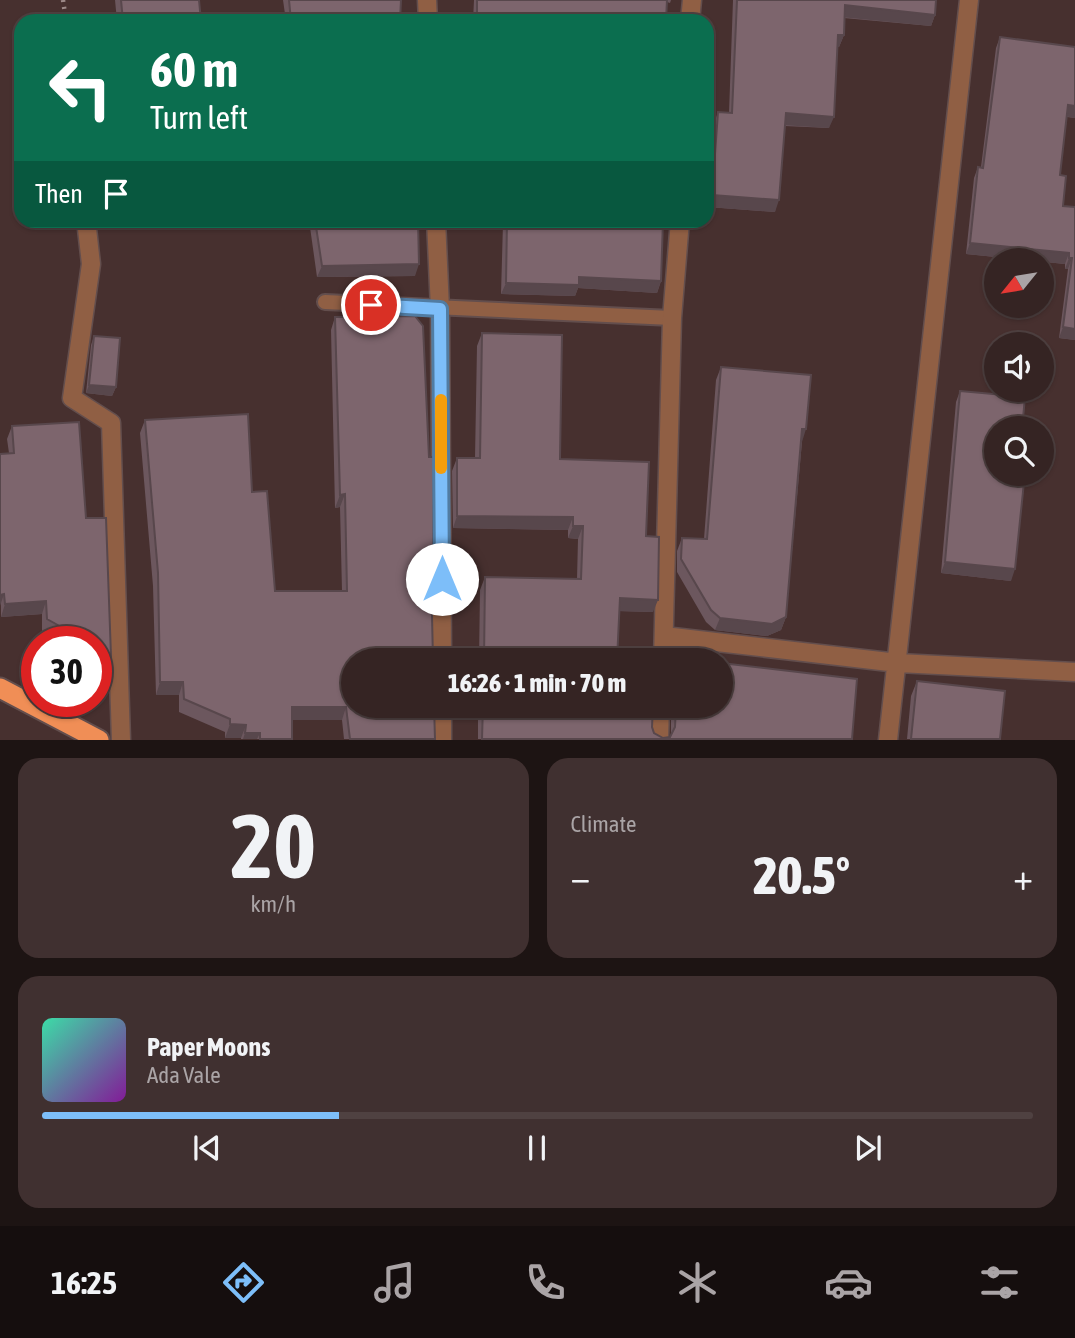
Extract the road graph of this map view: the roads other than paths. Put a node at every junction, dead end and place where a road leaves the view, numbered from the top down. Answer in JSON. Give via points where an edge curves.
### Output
{"nodes":[{"id":1,"x":969,"y":0,"type":"edge"},
{"id":2,"x":87,"y":228,"type":"edge"},
{"id":3,"x":436,"y":228,"type":"edge"},
{"id":4,"x":679,"y":228,"type":"edge"},
{"id":5,"x":325,"y":302,"type":"dead end"},
{"id":6,"x":440,"y":309,"type":"junction"},
{"id":7,"x":672,"y":318,"type":"junction"},
{"id":8,"x":664,"y":636,"type":"junction"},
{"id":9,"x":442,"y":648,"type":"edge"},
{"id":10,"x":664,"y":648,"type":"edge"},
{"id":11,"x":898,"y":663,"type":"junction"},
{"id":12,"x":1075,"y":672,"type":"edge"},
{"id":13,"x":0,"y":688,"type":"edge"},
{"id":14,"x":442,"y":718,"type":"edge"},
{"id":15,"x":660,"y":718,"type":"edge"},
{"id":16,"x":99,"y":740,"type":"edge"},
{"id":17,"x":121,"y":740,"type":"edge"},
{"id":18,"x":442,"y":740,"type":"edge"},
{"id":19,"x":659,"y":740,"type":"edge"},
{"id":20,"x":888,"y":740,"type":"edge"}],
"edges":[{"from":1,"to":11,"type":"street"},
{"from":2,"to":17,"type":"street","via":[[90,264],[72,398],[111,423]]},
{"from":3,"to":6,"type":"street"},
{"from":4,"to":7,"type":"street"},
{"from":5,"to":6,"type":"lane"},
{"from":6,"to":7,"type":"lane"},
{"from":6,"to":9,"type":"street"},
{"from":7,"to":8,"type":"street"},
{"from":8,"to":10,"type":"street"},
{"from":8,"to":11,"type":"street"},
{"from":11,"to":12,"type":"street"},
{"from":11,"to":20,"type":"street"},
{"from":13,"to":16,"type":"highway"},
{"from":14,"to":18,"type":"street"},
{"from":15,"to":19,"type":"street"}]}
